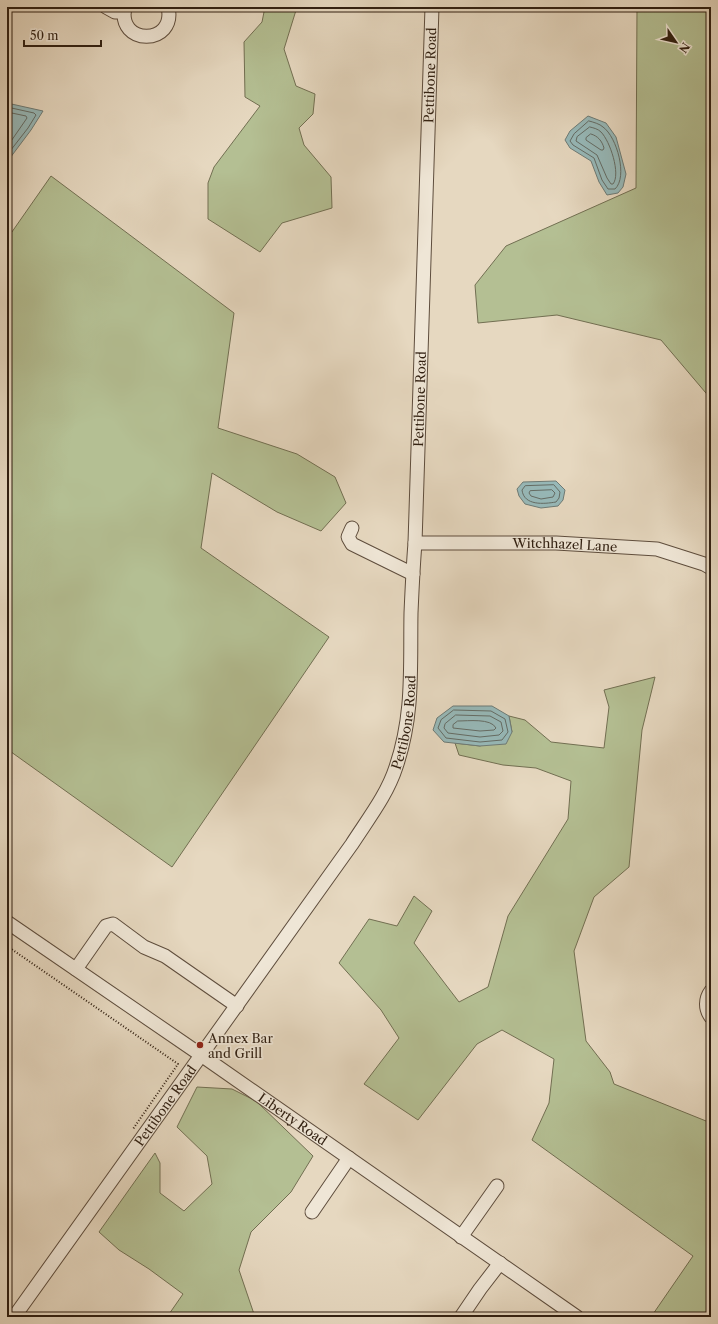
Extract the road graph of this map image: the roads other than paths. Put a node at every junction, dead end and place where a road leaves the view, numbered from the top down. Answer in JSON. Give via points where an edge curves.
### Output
{"nodes":[{"id":1,"x":106,"y":7,"type":"edge"},
{"id":2,"x":168,"y":7,"type":"edge"},
{"id":3,"x":432,"y":7,"type":"edge"},
{"id":4,"x":124,"y":10,"type":"edge"},
{"id":5,"x":352,"y":528,"type":"dead end"},
{"id":6,"x":415,"y":543,"type":"junction"},
{"id":7,"x":711,"y":568,"type":"edge"},
{"id":8,"x":413,"y":574,"type":"junction"},
{"id":9,"x":7,"y":922,"type":"edge"},
{"id":10,"x":76,"y":969,"type":"junction"},
{"id":11,"x":711,"y":991,"type":"edge"},
{"id":12,"x":237,"y":1006,"type":"junction"},
{"id":13,"x":711,"y":1017,"type":"edge"},
{"id":14,"x":202,"y":1055,"type":"junction"},
{"id":15,"x":349,"y":1158,"type":"junction"},
{"id":16,"x":496,"y":1186,"type":"dead end"},
{"id":17,"x":312,"y":1212,"type":"dead end"},
{"id":18,"x":461,"y":1236,"type":"junction"},
{"id":19,"x":500,"y":1264,"type":"junction"},
{"id":20,"x":14,"y":1317,"type":"edge"},
{"id":21,"x":461,"y":1317,"type":"edge"},
{"id":22,"x":577,"y":1317,"type":"edge"}],
"edges":[{"from":1,"to":4,"type":"street","via":[[115,12]]},
{"from":2,"to":4,"type":"street","via":[[170,12],[166,27],[160,33],[146,37],[138,36],[127,26]]},
{"from":3,"to":6,"type":"street","name":"Pettibone Road"},
{"from":5,"to":8,"type":"street","via":[[348,537],[352,544]]},
{"from":6,"to":7,"type":"street","name":"Witchhazel Lane","via":[[556,543],[657,549]]},
{"from":6,"to":8,"type":"street","name":"Pettibone Road"},
{"from":8,"to":12,"type":"street","name":"Pettibone Road","via":[[408,721],[396,768],[387,788],[352,844]]},
{"from":9,"to":10,"type":"street","name":"Liberty Road"},
{"from":10,"to":12,"type":"street","via":[[106,926],[113,924],[144,947],[165,956]]},
{"from":10,"to":14,"type":"street","name":"Liberty Road"},
{"from":11,"to":13,"type":"street","via":[[706,1003],[707,1012]]},
{"from":12,"to":14,"type":"street","name":"Pettibone Road"},
{"from":14,"to":15,"type":"street","name":"Liberty Road"},
{"from":14,"to":20,"type":"street","name":"Pettibone Road"},
{"from":15,"to":17,"type":"street"},
{"from":15,"to":18,"type":"street","name":"Liberty Road"},
{"from":16,"to":18,"type":"street"},
{"from":18,"to":19,"type":"street","name":"Liberty Road"},
{"from":19,"to":21,"type":"street"},
{"from":19,"to":22,"type":"street","name":"Liberty Road"}]}
